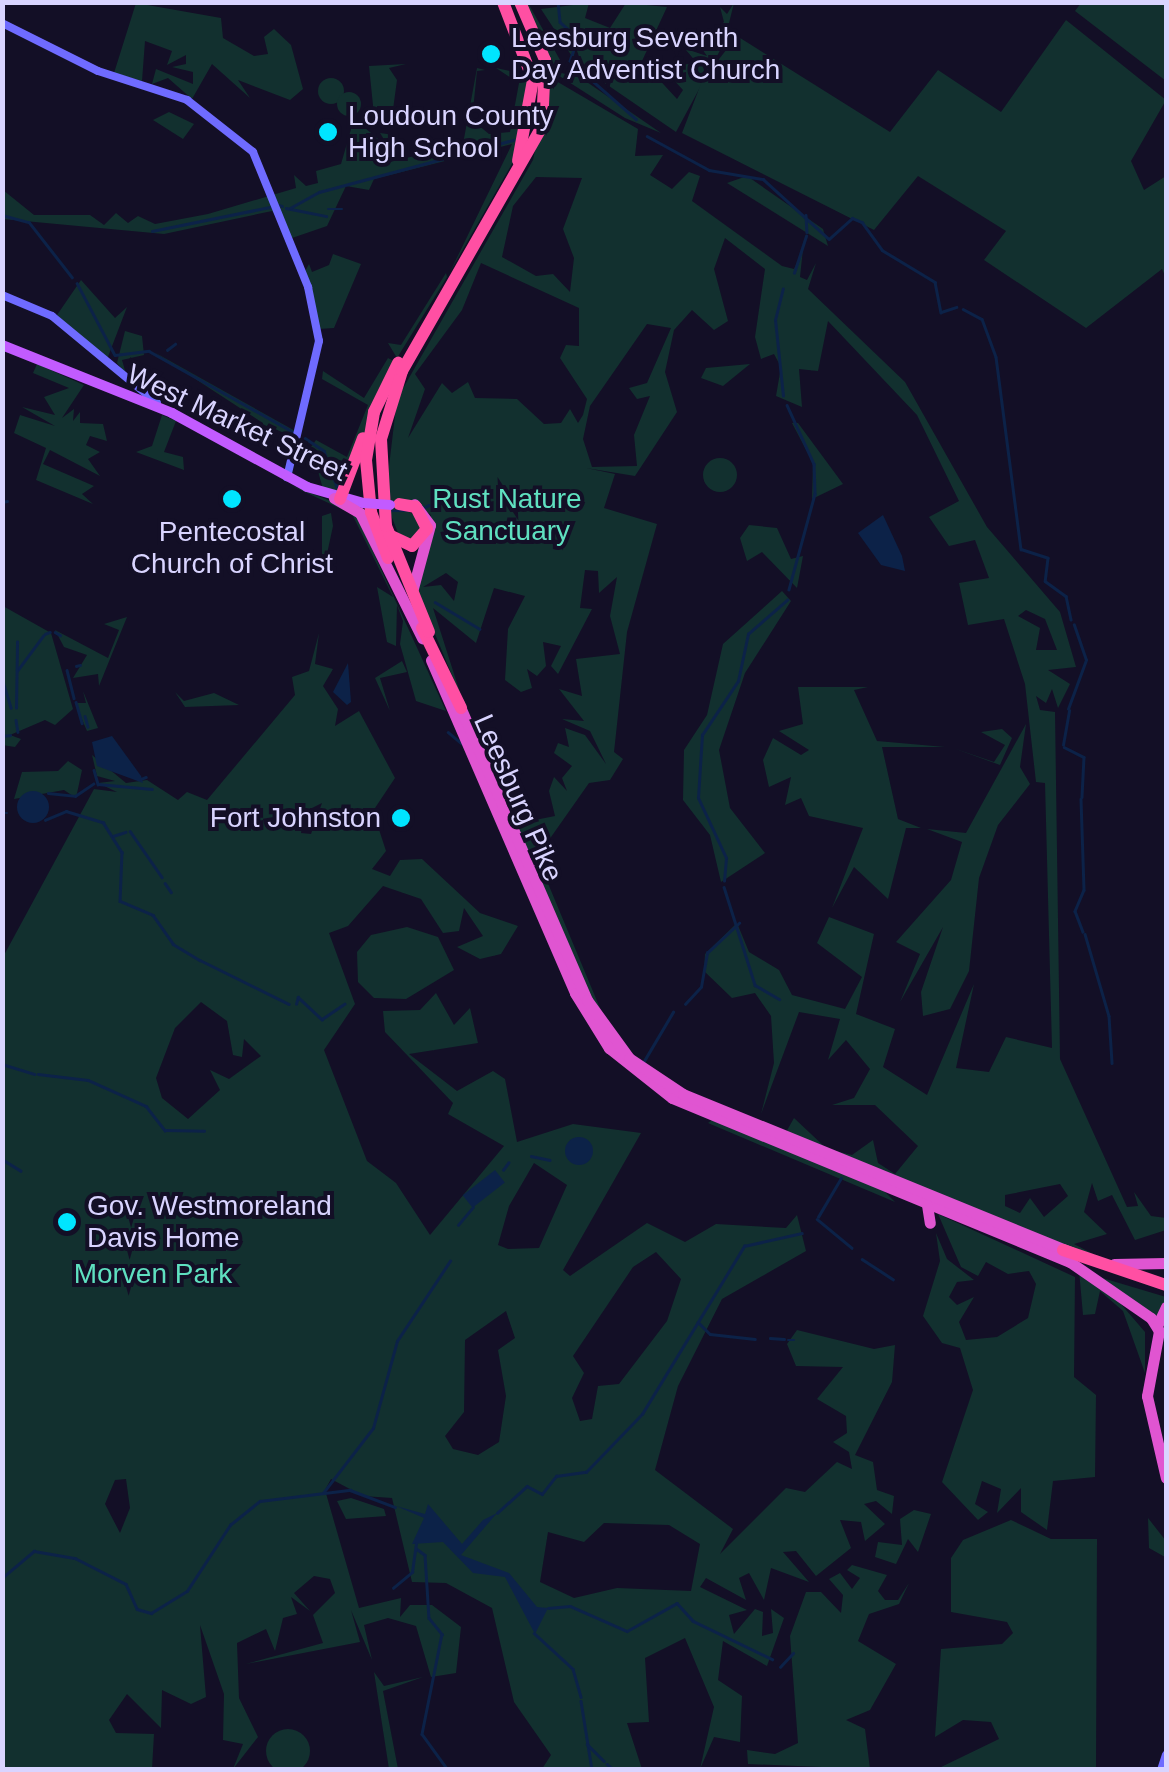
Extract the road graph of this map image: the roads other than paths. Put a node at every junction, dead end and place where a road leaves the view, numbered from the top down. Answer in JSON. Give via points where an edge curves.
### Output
{"nodes":[{"id":1,"x":503,"y":2,"type":"edge"},
{"id":2,"x":520,"y":2,"type":"edge"},
{"id":3,"x":2,"y":24,"type":"edge"},
{"id":4,"x":2,"y":295,"type":"edge"},
{"id":5,"x":2,"y":345,"type":"edge"},
{"id":6,"x":169,"y":412,"type":"junction"},
{"id":7,"x":374,"y":412,"type":"junction"},
{"id":8,"x":288,"y":477,"type":"junction"},
{"id":9,"x":337,"y":498,"type":"junction"},
{"id":10,"x":394,"y":504,"type":"junction"},
{"id":11,"x":362,"y":507,"type":"junction"},
{"id":12,"x":386,"y":526,"type":"junction"},
{"id":13,"x":390,"y":562,"type":"joint"},
{"id":14,"x":428,"y":632,"type":"junction"},
{"id":15,"x":454,"y":693,"type":"junction"},
{"id":16,"x":461,"y":708,"type":"junction"},
{"id":17,"x":469,"y":726,"type":"junction"},
{"id":18,"x":516,"y":836,"type":"junction"},
{"id":19,"x":536,"y":916,"type":"junction"},
{"id":20,"x":550,"y":935,"type":"junction"},
{"id":21,"x":586,"y":1008,"type":"junction"},
{"id":22,"x":598,"y":1020,"type":"junction"},
{"id":23,"x":603,"y":1035,"type":"junction"},
{"id":24,"x":910,"y":1197,"type":"junction"},
{"id":25,"x":930,"y":1223,"type":"dead end"},
{"id":26,"x":1066,"y":1256,"type":"junction"},
{"id":27,"x":1166,"y":1263,"type":"edge"},
{"id":28,"x":1166,"y":1285,"type":"edge"},
{"id":29,"x":1166,"y":1293,"type":"edge"},
{"id":30,"x":1162,"y":1326,"type":"edge"},
{"id":31,"x":1166,"y":1478,"type":"edge"},
{"id":32,"x":1166,"y":1755,"type":"edge"},
{"id":33,"x":1161,"y":1770,"type":"edge"}],
"edges":[{"from":1,"to":7,"type":"highway","name":"Leesburg Pike","via":[[532,72],[526,140]]},
{"from":2,"to":12,"type":"highway","name":"Leesburg Pike","via":[[545,60],[544,120],[394,388],[380,449]]},
{"from":3,"to":8,"type":"main road","via":[[192,102],[253,152],[306,280],[320,341]]},
{"from":4,"to":6,"type":"main road","via":[[52,316]]},
{"from":5,"to":6,"type":"main road","name":"West Market Street"},
{"from":6,"to":8,"type":"main road","name":"West Market Street"},
{"from":7,"to":9,"type":"highway"},
{"from":7,"to":11,"type":"highway","name":"Leesburg Pike"},
{"from":8,"to":9,"type":"main road","name":"West Market Street"},
{"from":9,"to":11,"type":"highway"},
{"from":10,"to":11,"type":"main road","name":"West Market Street","bridge":true},
{"from":10,"to":12,"type":"highway","via":[[425,516],[424,538],[403,546]]},
{"from":10,"to":14,"type":"highway","via":[[418,505],[430,521],[412,569]]},
{"from":11,"to":13,"type":"highway","name":"Leesburg Pike"},
{"from":11,"to":16,"type":"highway"},
{"from":12,"to":14,"type":"highway","name":"Leesburg Pike"},
{"from":13,"to":19,"type":"highway","name":"Leesburg Pike"},
{"from":14,"to":15,"type":"highway","name":"Leesburg Pike"},
{"from":15,"to":16,"type":"highway","name":"Leesburg Pike"},
{"from":15,"to":17,"type":"highway","via":[[468,705]]},
{"from":16,"to":17,"type":"highway","name":"Leesburg Pike"},
{"from":17,"to":18,"type":"highway","name":"Leesburg Pike"},
{"from":18,"to":19,"type":"highway"},
{"from":18,"to":21,"type":"highway","name":"Leesburg Pike"},
{"from":19,"to":20,"type":"highway","name":"Leesburg Pike"},
{"from":20,"to":21,"type":"highway","name":"Leesburg Pike"},
{"from":20,"to":22,"type":"highway"},
{"from":21,"to":22,"type":"highway","name":"Leesburg Pike"},
{"from":21,"to":23,"type":"highway","via":[[586,1028]]},
{"from":21,"to":23,"type":"highway","via":[[604,1016]]},
{"from":22,"to":23,"type":"highway","name":"Leesburg Pike"},
{"from":23,"to":24,"type":"highway","name":"Leesburg Pike","via":[[672,1098]]},
{"from":23,"to":26,"type":"highway","name":"Leesburg Pike","via":[[683,1094]]},
{"from":24,"to":25,"type":"highway","via":[[932,1208]]},
{"from":24,"to":26,"type":"highway","name":"Leesburg Pike"},
{"from":26,"to":27,"type":"highway"},
{"from":26,"to":28,"type":"highway","name":"Leesburg Pike"},
{"from":26,"to":29,"type":"highway","name":"Leesburg Pike"},
{"from":26,"to":30,"type":"highway"},
{"from":30,"to":31,"type":"highway","via":[[1152,1420]]},
{"from":32,"to":33,"type":"main road"}]}
